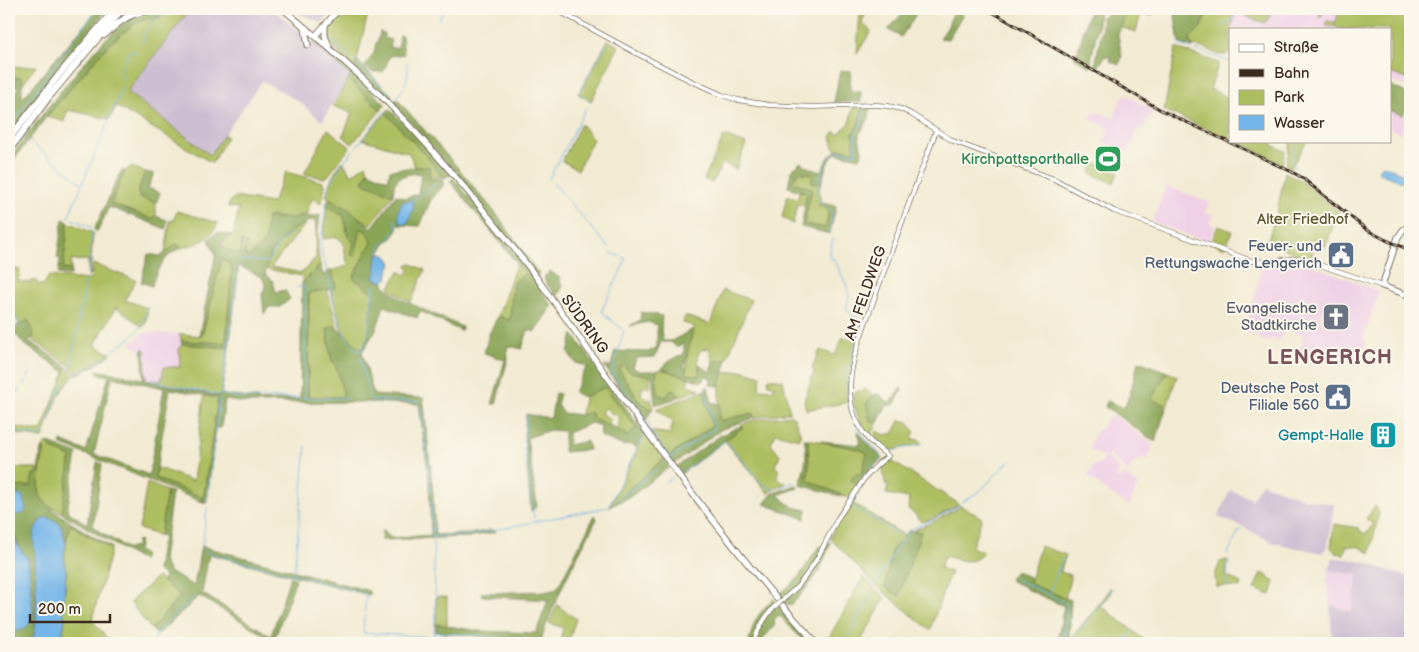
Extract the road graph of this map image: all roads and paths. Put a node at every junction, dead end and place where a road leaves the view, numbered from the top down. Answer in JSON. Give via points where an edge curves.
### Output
{"nodes":[{"id":1,"x":113,"y":9,"type":"edge"},
{"id":2,"x":122,"y":9,"type":"edge"},
{"id":3,"x":156,"y":9,"type":"edge"},
{"id":4,"x":283,"y":9,"type":"edge"},
{"id":5,"x":339,"y":9,"type":"edge"},
{"id":6,"x":555,"y":9,"type":"edge"},
{"id":7,"x":304,"y":26,"type":"junction"},
{"id":8,"x":325,"y":26,"type":"junction"},
{"id":9,"x":315,"y":36,"type":"junction"},
{"id":10,"x":93,"y":43,"type":"junction"},
{"id":11,"x":308,"y":45,"type":"dead end"},
{"id":12,"x":330,"y":49,"type":"junction"},
{"id":13,"x":936,"y":131,"type":"junction"},
{"id":14,"x":9,"y":139,"type":"edge"},
{"id":15,"x":9,"y":150,"type":"edge"},
{"id":16,"x":1410,"y":225,"type":"edge"},
{"id":17,"x":1382,"y":286,"type":"junction"},
{"id":18,"x":1410,"y":296,"type":"edge"},
{"id":19,"x":753,"y":643,"type":"edge"},
{"id":20,"x":816,"y":643,"type":"edge"}],
"edges":[{"from":1,"to":14,"type":"highway"},
{"from":2,"to":10,"type":"highway"},
{"from":3,"to":10,"type":"highway","via":[[132,14]]},
{"from":4,"to":7,"type":"main road","name":"SÜDRING"},
{"from":5,"to":8,"type":"main road"},
{"from":6,"to":13,"type":"street","via":[[684,78],[738,100],[797,107],[888,106],[911,114]]},
{"from":7,"to":9,"type":"main road","name":"SÜDRING"},
{"from":7,"to":11,"type":"main road"},
{"from":8,"to":9,"type":"main road"},
{"from":8,"to":12,"type":"main road"},
{"from":9,"to":12,"type":"main road","name":"SÜDRING"},
{"from":10,"to":15,"type":"highway"},
{"from":12,"to":20,"type":"main road","name":"SÜDRING","via":[[384,99],[508,240],[693,495]]},
{"from":13,"to":17,"type":"street","via":[[953,141],[1056,180],[1114,211],[1247,259],[1258,262],[1305,260]]},
{"from":13,"to":19,"type":"street","name":"AM FELDWEG","bridge":true,"via":[[882,274],[852,368],[849,388],[854,415],[869,440],[888,456],[864,479],[807,574],[763,620]]},
{"from":16,"to":17,"type":"main road","via":[[1398,237]]},
{"from":17,"to":18,"type":"main road"}]}
